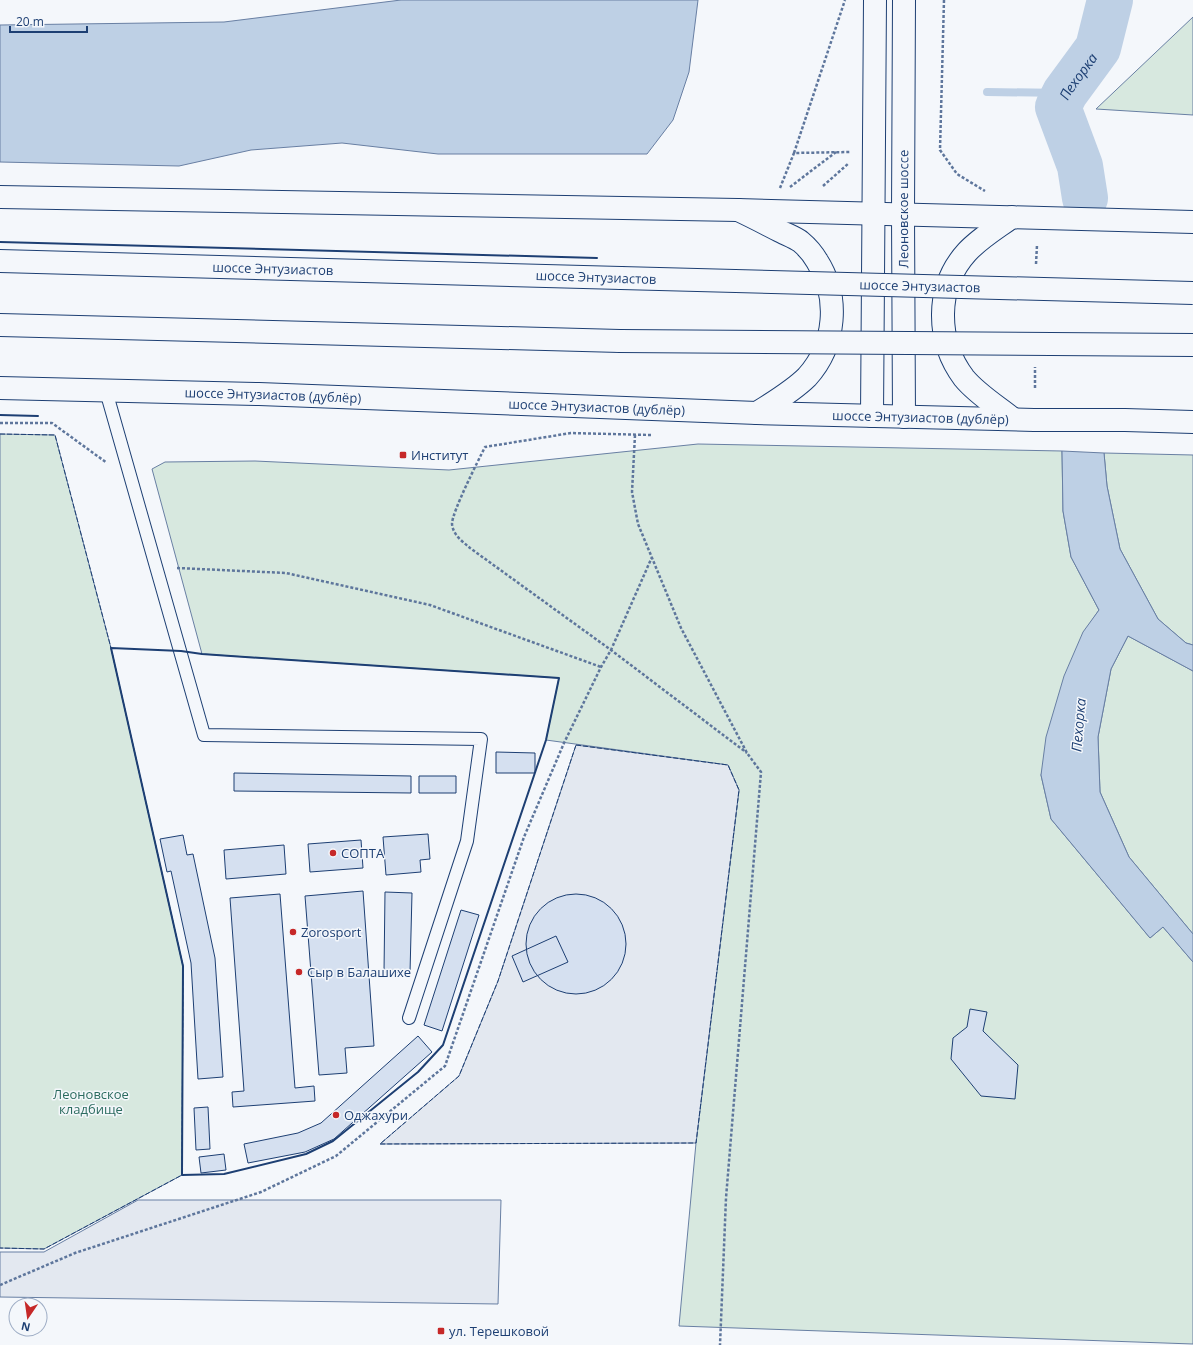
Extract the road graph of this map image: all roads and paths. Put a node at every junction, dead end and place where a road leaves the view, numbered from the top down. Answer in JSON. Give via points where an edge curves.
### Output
{"nodes":[{"id":1,"x":845,"y":0,"type":"edge"},
{"id":2,"x":875,"y":0,"type":"edge"},
{"id":3,"x":904,"y":0,"type":"edge"},
{"id":4,"x":944,"y":0,"type":"edge"},
{"id":5,"x":836,"y":152,"type":"junction"},
{"id":6,"x":855,"y":152,"type":"dead end"},
{"id":7,"x":794,"y":153,"type":"junction"},
{"id":8,"x":851,"y":162,"type":"dead end"},
{"id":9,"x":789,"y":188,"type":"dead end"},
{"id":10,"x":780,"y":189,"type":"dead end"},
{"id":11,"x":818,"y":189,"type":"dead end"},
{"id":12,"x":986,"y":192,"type":"dead end"},
{"id":13,"x":0,"y":197,"type":"edge"},
{"id":14,"x":738,"y":210,"type":"junction"},
{"id":15,"x":874,"y":213,"type":"junction"},
{"id":16,"x":903,"y":214,"type":"junction"},
{"id":17,"x":1012,"y":217,"type":"junction"},
{"id":18,"x":1193,"y":222,"type":"edge"},
{"id":19,"x":1037,"y":245,"type":"dead end"},
{"id":20,"x":0,"y":261,"type":"edge"},
{"id":21,"x":1036,"y":269,"type":"dead end"},
{"id":22,"x":1193,"y":293,"type":"edge"},
{"id":23,"x":0,"y":325,"type":"edge"},
{"id":24,"x":1193,"y":345,"type":"edge"},
{"id":25,"x":1035,"y":364,"type":"dead end"},
{"id":26,"x":0,"y":388,"type":"edge"},
{"id":27,"x":1035,"y":388,"type":"dead end"},
{"id":28,"x":106,"y":391,"type":"junction"},
{"id":29,"x":757,"y":413,"type":"junction"},
{"id":30,"x":872,"y":416,"type":"junction"},
{"id":31,"x":904,"y":417,"type":"junction"},
{"id":32,"x":1013,"y":419,"type":"junction"},
{"id":33,"x":1193,"y":422,"type":"edge"},
{"id":34,"x":0,"y":423,"type":"edge"},
{"id":35,"x":635,"y":435,"type":"dead end"},
{"id":36,"x":485,"y":447,"type":"dead end"},
{"id":37,"x":132,"y":481,"type":"junction"},
{"id":38,"x":652,"y":557,"type":"junction"},
{"id":39,"x":156,"y":567,"type":"junction"},
{"id":40,"x":611,"y":650,"type":"junction"},
{"id":41,"x":601,"y":667,"type":"junction"},
{"id":42,"x":747,"y":753,"type":"junction"},
{"id":43,"x":409,"y":1018,"type":"dead end"},
{"id":44,"x":0,"y":1285,"type":"edge"},
{"id":45,"x":720,"y":1345,"type":"edge"}],
"edges":[{"from":1,"to":7,"type":"path"},
{"from":2,"to":15,"type":"main road"},
{"from":3,"to":16,"type":"main road","name":"Леоновское шоссе"},
{"from":4,"to":12,"type":"path","via":[[940,150],[957,174]]},
{"from":5,"to":6,"type":"path"},
{"from":5,"to":7,"type":"path"},
{"from":5,"to":9,"type":"path"},
{"from":7,"to":10,"type":"path"},
{"from":8,"to":11,"type":"path","via":[[825,186]]},
{"from":13,"to":14,"type":"main road"},
{"from":14,"to":15,"type":"main road"},
{"from":14,"to":29,"type":"main road","via":[[801,242],[821,268],[832,300],[830,333],[817,364],[794,388]]},
{"from":15,"to":16,"type":"main road"},
{"from":15,"to":30,"type":"main road"},
{"from":16,"to":17,"type":"main road"},
{"from":16,"to":31,"type":"main road","name":"Леоновское шоссе"},
{"from":17,"to":18,"type":"main road"},
{"from":17,"to":32,"type":"main road","via":[[966,252],[949,281],[942,315],[948,349],[955,365],[977,391]]},
{"from":19,"to":21,"type":"path"},
{"from":20,"to":22,"type":"main road","name":"шоссе Энтузиастов","bridge":true},
{"from":23,"to":24,"type":"main road","bridge":true,"via":[[620,341]]},
{"from":25,"to":27,"type":"path"},
{"from":26,"to":28,"type":"main road","name":"шоссе Энтузиастов (дублёр)"},
{"from":28,"to":29,"type":"main road","name":"шоссе Энтузиастов (дублёр)","via":[[259,394]]},
{"from":28,"to":37,"type":"lane"},
{"from":29,"to":30,"type":"main road","name":"шоссе Энтузиастов (дублёр)"},
{"from":30,"to":31,"type":"main road","name":"шоссе Энтузиастов (дублёр)"},
{"from":31,"to":32,"type":"main road","name":"шоссе Энтузиастов (дублёр)"},
{"from":32,"to":33,"type":"main road","name":"шоссе Энтузиастов (дублёр)"},
{"from":34,"to":37,"type":"path","via":[[52,423]]},
{"from":35,"to":38,"type":"path","via":[[632,492],[638,524]]},
{"from":36,"to":40,"type":"path","via":[[455,512],[452,525],[457,537]]},
{"from":37,"to":39,"type":"lane"},
{"from":38,"to":40,"type":"path"},
{"from":38,"to":42,"type":"path","via":[[681,628]]},
{"from":39,"to":41,"type":"path","via":[[286,573],[422,603]]},
{"from":39,"to":43,"type":"lane","via":[[204,735],[481,739],[466,841]]},
{"from":40,"to":41,"type":"path"},
{"from":40,"to":42,"type":"path"},
{"from":41,"to":44,"type":"path","via":[[564,743],[524,837],[445,1066],[336,1156],[262,1192],[75,1252]]},
{"from":42,"to":45,"type":"path","via":[[761,772],[726,1198]]}]}
